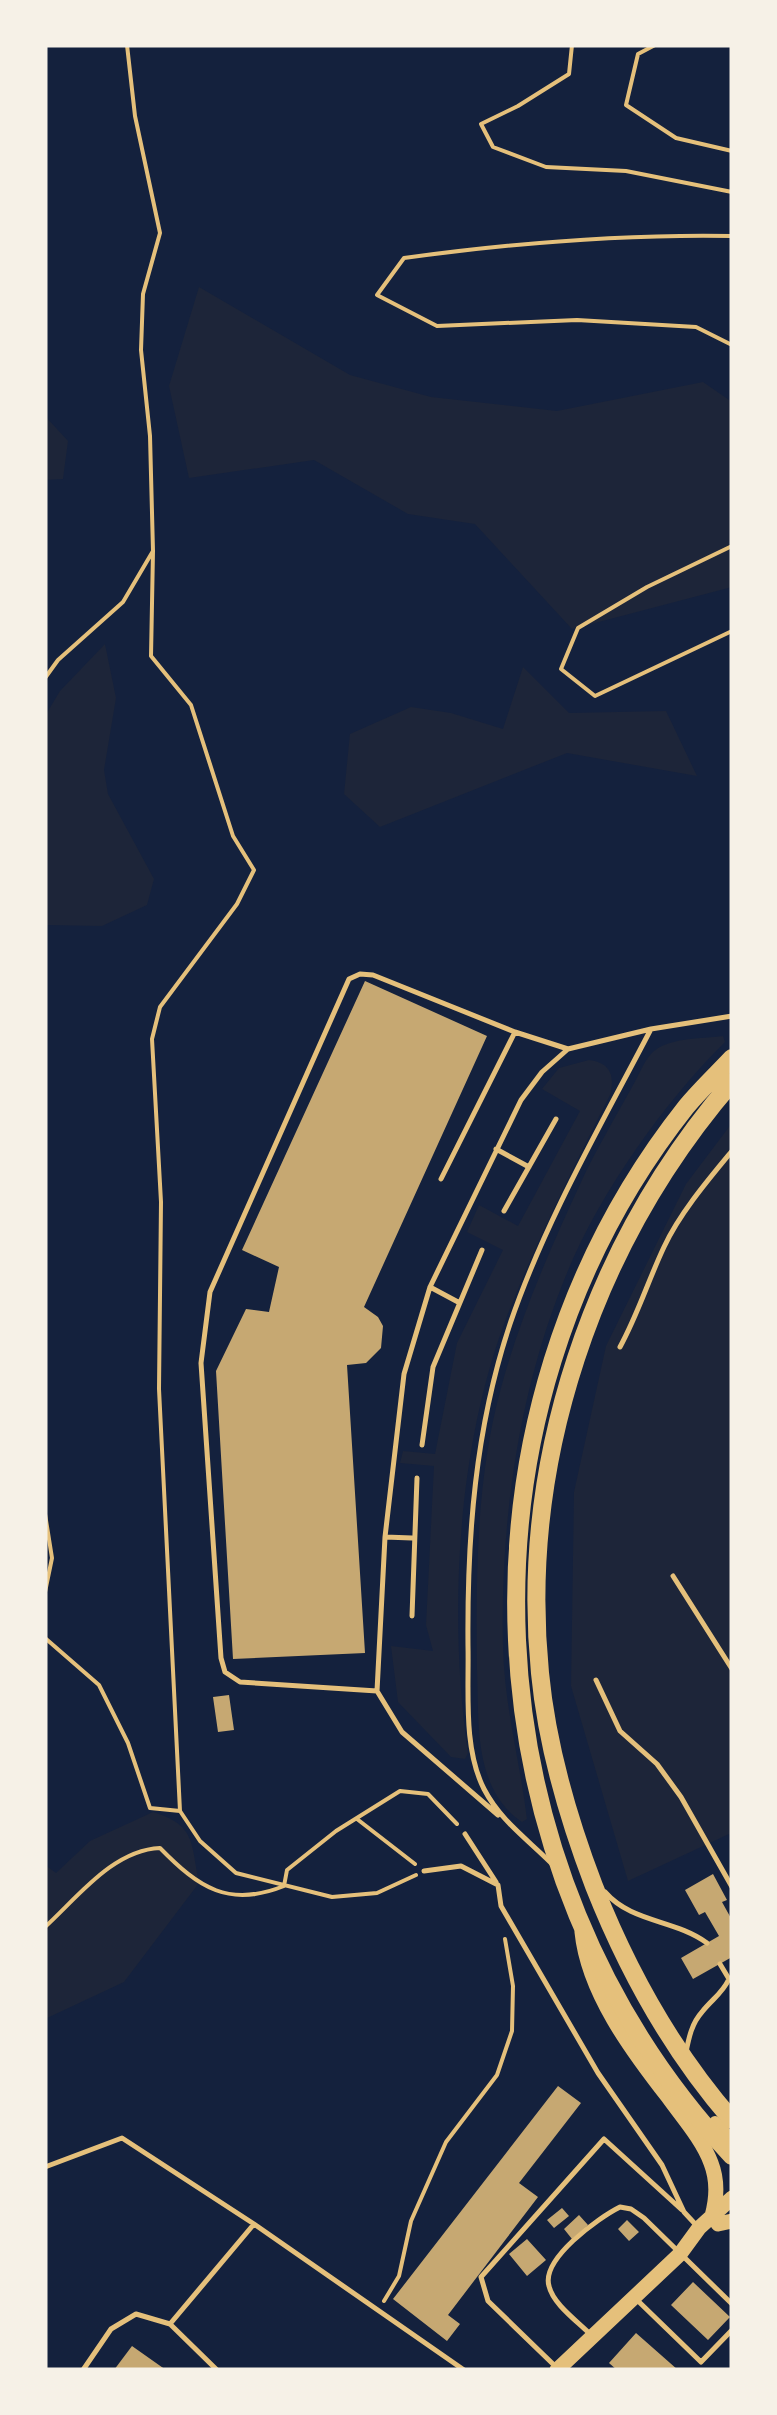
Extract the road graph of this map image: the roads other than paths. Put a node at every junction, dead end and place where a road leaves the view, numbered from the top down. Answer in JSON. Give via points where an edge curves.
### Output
{"nodes":[{"id":1,"x":732,"y":1016,"type":"edge"},
{"id":2,"x":651,"y":1029,"type":"junction"},
{"id":3,"x":515,"y":1032,"type":"junction"},
{"id":4,"x":568,"y":1049,"type":"junction"},
{"id":5,"x":732,"y":1058,"type":"edge"},
{"id":6,"x":732,"y":1082,"type":"edge"},
{"id":7,"x":556,"y":1119,"type":"dead end"},
{"id":8,"x":496,"y":1149,"type":"junction"},
{"id":9,"x":732,"y":1152,"type":"edge"},
{"id":10,"x":529,"y":1167,"type":"junction"},
{"id":11,"x":441,"y":1179,"type":"dead end"},
{"id":12,"x":504,"y":1211,"type":"dead end"},
{"id":13,"x":482,"y":1250,"type":"dead end"},
{"id":14,"x":430,"y":1287,"type":"junction"},
{"id":15,"x":458,"y":1302,"type":"junction"},
{"id":16,"x":620,"y":1347,"type":"dead end"},
{"id":17,"x":422,"y":1445,"type":"dead end"},
{"id":18,"x":416,"y":1478,"type":"dead end"},
{"id":19,"x":384,"y":1537,"type":"junction"},
{"id":20,"x":413,"y":1538,"type":"junction"},
{"id":21,"x":673,"y":1576,"type":"dead end"},
{"id":22,"x":412,"y":1616,"type":"dead end"},
{"id":23,"x":732,"y":1670,"type":"edge"},
{"id":24,"x":596,"y":1680,"type":"dead end"},
{"id":25,"x":377,"y":1691,"type":"junction"},
{"id":26,"x":505,"y":1821,"type":"junction"},
{"id":27,"x":466,"y":1834,"type":"road end"},
{"id":28,"x":424,"y":1872,"type":"road end"},
{"id":29,"x":560,"y":1872,"type":"junction"},
{"id":30,"x":590,"y":1875,"type":"junction"},
{"id":31,"x":498,"y":1885,"type":"junction"},
{"id":32,"x":732,"y":1887,"type":"edge"},
{"id":33,"x":582,"y":1932,"type":"junction"},
{"id":34,"x":707,"y":1943,"type":"dead end"},
{"id":35,"x":720,"y":1964,"type":"dead end"},
{"id":36,"x":731,"y":1978,"type":"edge"},
{"id":37,"x":684,"y":2059,"type":"junction"},
{"id":38,"x":732,"y":2120,"type":"edge"},
{"id":39,"x":732,"y":2140,"type":"edge"},
{"id":40,"x":732,"y":2156,"type":"edge"},
{"id":41,"x":45,"y":2167,"type":"edge"},
{"id":42,"x":732,"y":2198,"type":"edge"},
{"id":43,"x":732,"y":2211,"type":"edge"},
{"id":44,"x":684,"y":2212,"type":"junction"},
{"id":45,"x":721,"y":2220,"type":"edge"},
{"id":46,"x":254,"y":2224,"type":"junction"},
{"id":47,"x":699,"y":2228,"type":"junction"},
{"id":48,"x":684,"y":2249,"type":"junction"},
{"id":49,"x":634,"y":2297,"type":"junction"},
{"id":50,"x":732,"y":2304,"type":"edge"},
{"id":51,"x":170,"y":2324,"type":"junction"},
{"id":52,"x":732,"y":2330,"type":"edge"},
{"id":53,"x":592,"y":2336,"type":"junction"},
{"id":54,"x":83,"y":2370,"type":"edge"},
{"id":55,"x":217,"y":2370,"type":"edge"},
{"id":56,"x":464,"y":2370,"type":"edge"},
{"id":57,"x":558,"y":2370,"type":"edge"}],
"edges":[{"from":1,"to":2,"type":"lane"},
{"from":2,"to":4,"type":"lane"},
{"from":2,"to":26,"type":"lane","via":[[548,1233],[511,1323],[485,1419],[471,1502],[469,1690],[473,1754],[483,1787]]},
{"from":3,"to":4,"type":"lane"},
{"from":3,"to":11,"type":"lane"},
{"from":3,"to":25,"type":"lane","via":[[373,975],[349,979],[210,1292],[201,1363],[225,1672],[240,1682]]},
{"from":4,"to":8,"type":"lane","via":[[521,1100]]},
{"from":5,"to":29,"type":"main road","via":[[687,1106],[614,1216],[560,1338],[543,1398],[520,1535],[516,1608],[528,1749]]},
{"from":6,"to":30,"type":"main road","via":[[664,1171],[603,1286],[580,1343],[553,1452],[540,1539],[540,1674],[555,1760]]},
{"from":7,"to":10,"type":"lane"},
{"from":8,"to":10,"type":"lane"},
{"from":8,"to":14,"type":"lane"},
{"from":9,"to":16,"type":"lane","via":[[665,1244]]},
{"from":10,"to":12,"type":"lane"},
{"from":13,"to":15,"type":"lane"},
{"from":14,"to":15,"type":"lane"},
{"from":14,"to":19,"type":"lane","via":[[404,1374]]},
{"from":15,"to":17,"type":"lane","via":[[433,1367]]},
{"from":18,"to":20,"type":"lane"},
{"from":19,"to":20,"type":"lane"},
{"from":19,"to":25,"type":"lane"},
{"from":20,"to":22,"type":"lane"},
{"from":21,"to":23,"type":"lane"},
{"from":24,"to":32,"type":"lane","via":[[620,1730],[681,1797]]},
{"from":25,"to":26,"type":"lane","via":[[402,1732]]},
{"from":26,"to":29,"type":"lane"},
{"from":27,"to":31,"type":"lane"},
{"from":28,"to":31,"type":"lane","via":[[460,1866]]},
{"from":29,"to":33,"type":"main road"},
{"from":30,"to":34,"type":"lane","via":[[628,1910]]},
{"from":30,"to":37,"type":"main road","via":[[636,1982]]},
{"from":31,"to":44,"type":"lane","via":[[501,1906],[598,2073],[662,2165]]},
{"from":33,"to":39,"type":"street","via":[[599,1947],[662,2055]]},
{"from":33,"to":40,"type":"main road","via":[[660,2070]]},
{"from":33,"to":45,"type":"main road","via":[[584,1955],[610,2010],[707,2154]]},
{"from":35,"to":36,"type":"lane"},
{"from":36,"to":37,"type":"lane","via":[[692,2028]]},
{"from":37,"to":38,"type":"main road"},
{"from":41,"to":46,"type":"lane","via":[[122,2138]]},
{"from":42,"to":45,"type":"main road"},
{"from":43,"to":45,"type":"main road"},
{"from":44,"to":47,"type":"lane"},
{"from":44,"to":57,"type":"lane","via":[[604,2139],[480,2277],[488,2301]]},
{"from":45,"to":47,"type":"main road"},
{"from":45,"to":48,"type":"main road"},
{"from":46,"to":51,"type":"lane"},
{"from":46,"to":56,"type":"lane"},
{"from":47,"to":48,"type":"main road"},
{"from":48,"to":49,"type":"main road"},
{"from":48,"to":50,"type":"lane"},
{"from":48,"to":53,"type":"lane","via":[[620,2207],[581,2235],[554,2261],[548,2286]]},
{"from":49,"to":52,"type":"lane","via":[[700,2362]]},
{"from":49,"to":53,"type":"main road"},
{"from":51,"to":54,"type":"lane","via":[[136,2314],[111,2329]]},
{"from":51,"to":55,"type":"lane"},
{"from":53,"to":57,"type":"main road"}]}
